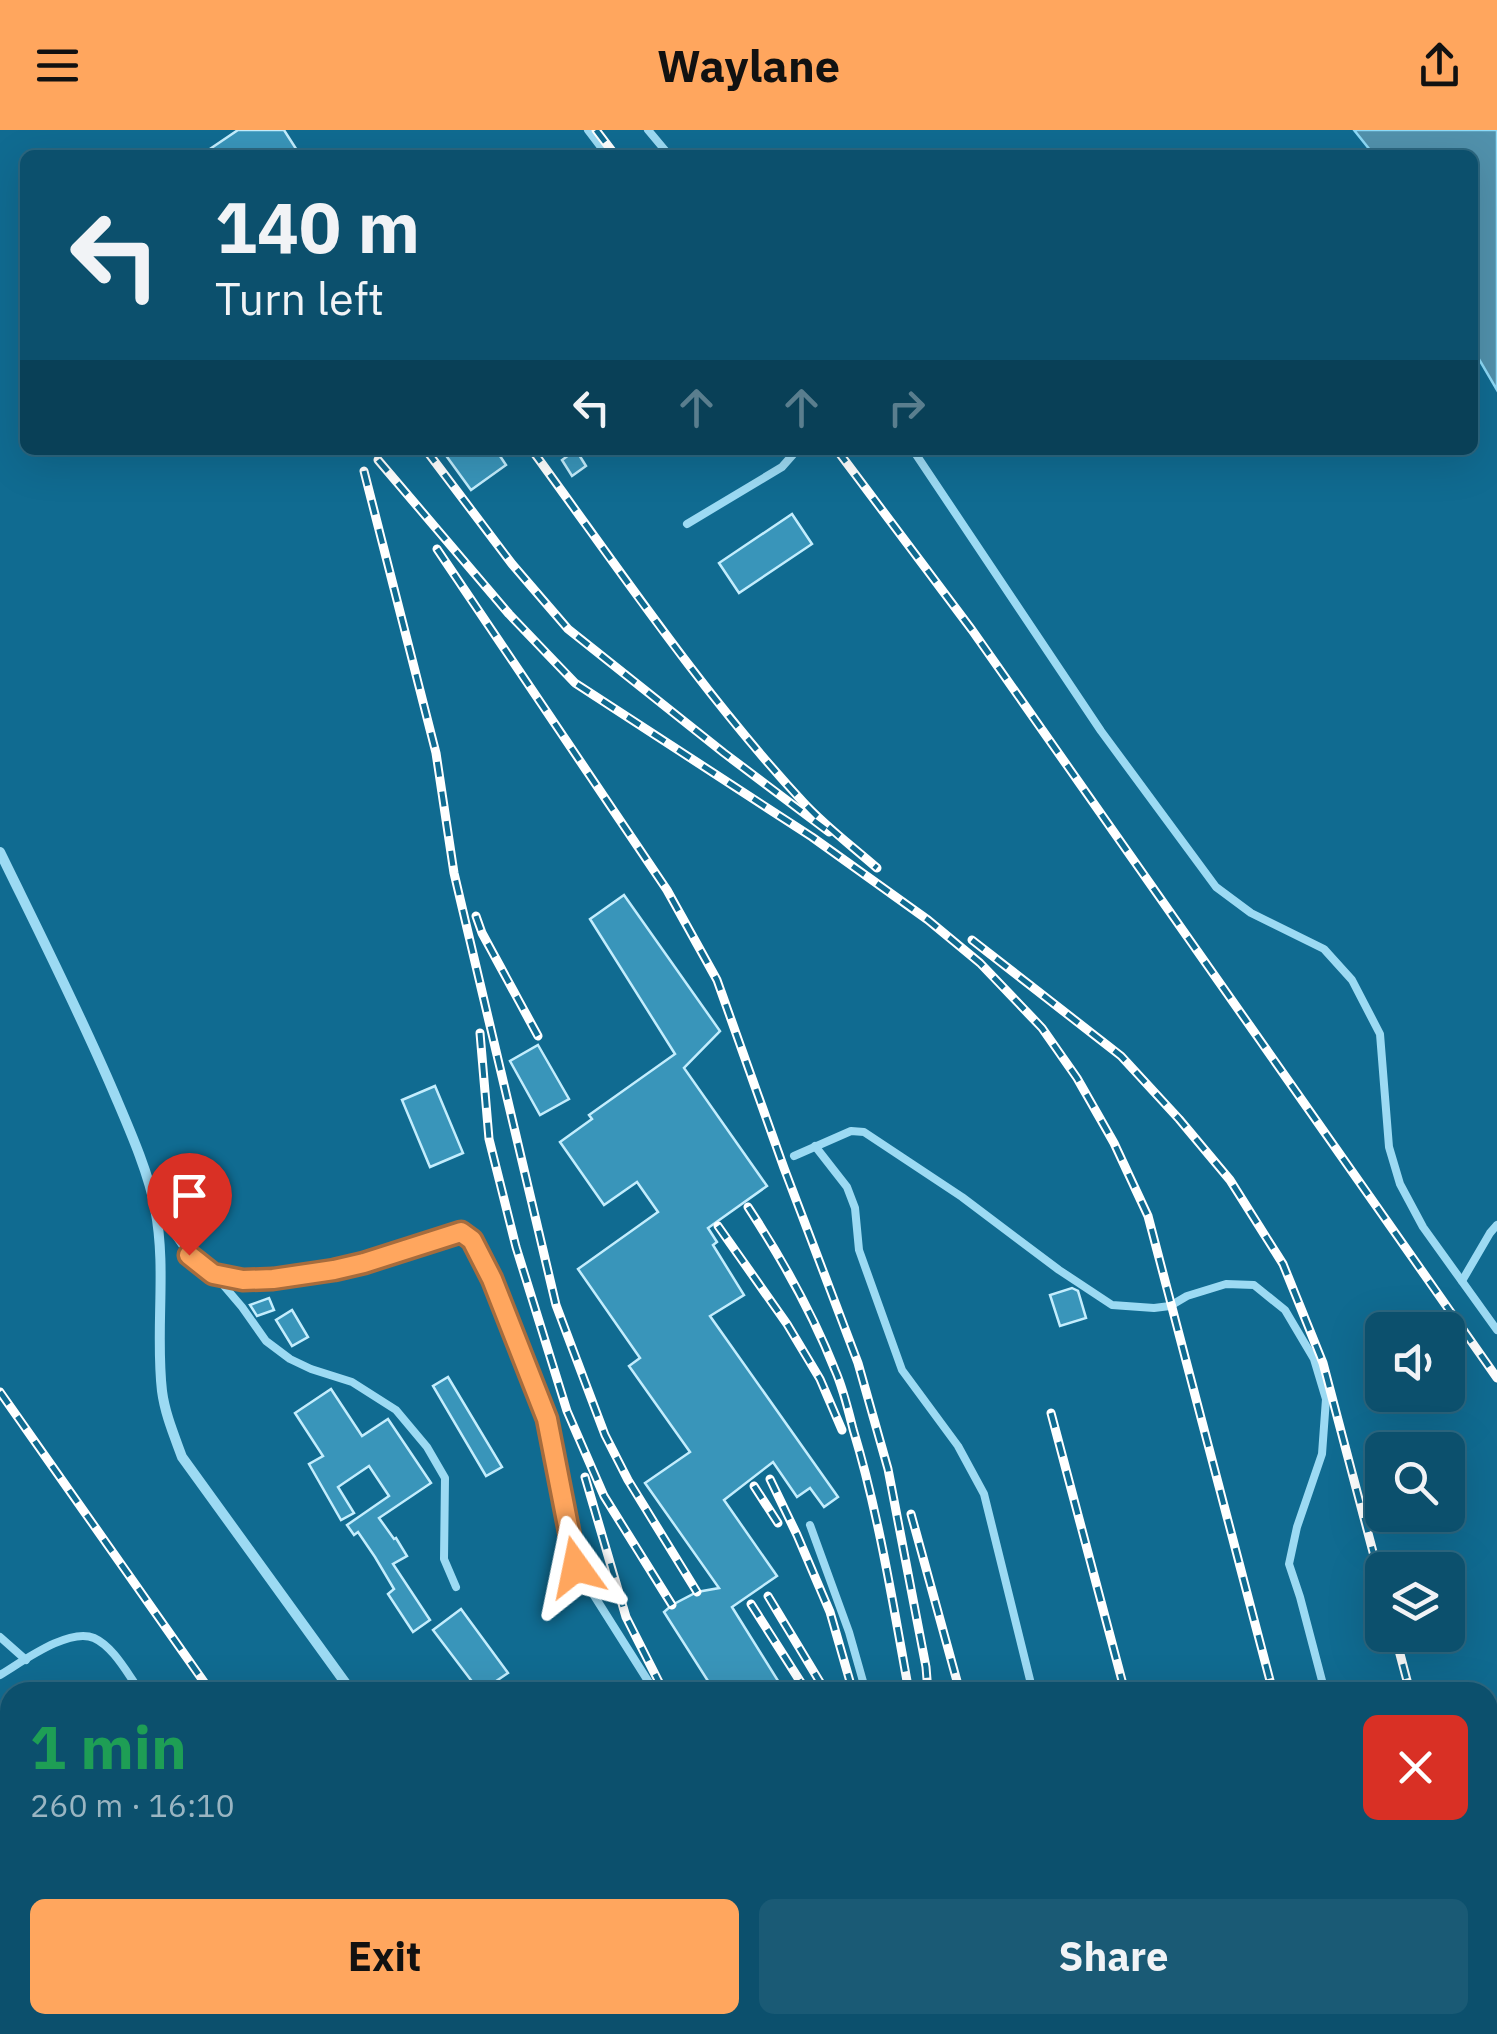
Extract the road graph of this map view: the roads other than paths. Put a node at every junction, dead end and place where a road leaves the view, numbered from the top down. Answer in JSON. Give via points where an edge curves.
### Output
{"nodes":[{"id":1,"x":588,"y":130,"type":"edge"},
{"id":2,"x":648,"y":130,"type":"edge"},
{"id":3,"x":603,"y":150,"type":"edge"},
{"id":4,"x":665,"y":150,"type":"edge"},
{"id":5,"x":793,"y":455,"type":"edge"},
{"id":6,"x":916,"y":455,"type":"edge"},
{"id":7,"x":687,"y":524,"type":"dead end"},
{"id":8,"x":0,"y":852,"type":"edge"},
{"id":9,"x":815,"y":1146,"type":"junction"},
{"id":10,"x":794,"y":1156,"type":"dead end"},
{"id":11,"x":155,"y":1204,"type":"junction"},
{"id":12,"x":1497,"y":1225,"type":"edge"},
{"id":13,"x":213,"y":1274,"type":"junction"},
{"id":14,"x":1462,"y":1281,"type":"junction"},
{"id":15,"x":1497,"y":1330,"type":"edge"},
{"id":16,"x":810,"y":1525,"type":"dead end"},
{"id":17,"x":456,"y":1587,"type":"dead end"},
{"id":18,"x":0,"y":1637,"type":"edge"},
{"id":19,"x":26,"y":1660,"type":"junction"},
{"id":20,"x":0,"y":1675,"type":"edge"},
{"id":21,"x":134,"y":1682,"type":"edge"},
{"id":22,"x":345,"y":1682,"type":"edge"},
{"id":23,"x":649,"y":1682,"type":"edge"},
{"id":24,"x":863,"y":1682,"type":"edge"},
{"id":25,"x":1031,"y":1682,"type":"edge"},
{"id":26,"x":1322,"y":1682,"type":"edge"}],
"edges":[{"from":1,"to":3,"type":"lane"},
{"from":2,"to":4,"type":"lane"},
{"from":5,"to":7,"type":"lane"},
{"from":6,"to":14,"type":"lane","via":[[1101,731],[1216,887],[1324,950],[1352,980],[1380,1034],[1390,1147],[1400,1184]]},
{"from":8,"to":11,"type":"street","via":[[87,1030]]},
{"from":9,"to":10,"type":"lane"},
{"from":9,"to":25,"type":"lane","via":[[851,1197],[859,1250],[902,1370],[984,1494]]},
{"from":9,"to":26,"type":"lane","via":[[864,1132],[1112,1305],[1170,1306],[1226,1284],[1254,1285],[1285,1310],[1314,1359],[1326,1399],[1322,1454],[1289,1564]]},
{"from":11,"to":13,"type":"lane","via":[[189,1255]]},
{"from":11,"to":22,"type":"street","via":[[162,1253],[162,1394],[182,1456]]},
{"from":12,"to":14,"type":"lane"},
{"from":13,"to":17,"type":"lane","via":[[266,1341],[396,1410],[427,1447],[445,1478],[444,1559]]},
{"from":13,"to":23,"type":"lane","via":[[273,1279],[364,1263],[461,1232],[472,1240],[547,1419],[576,1567]]},
{"from":14,"to":15,"type":"lane"},
{"from":16,"to":24,"type":"lane"},
{"from":18,"to":19,"type":"lane"},
{"from":19,"to":20,"type":"lane"},
{"from":19,"to":21,"type":"lane","via":[[83,1635],[97,1639]]}]}
